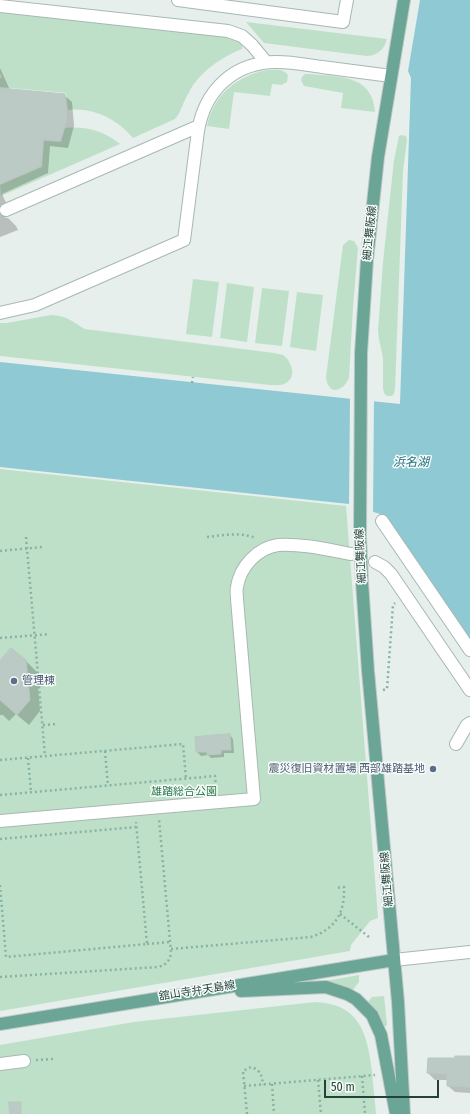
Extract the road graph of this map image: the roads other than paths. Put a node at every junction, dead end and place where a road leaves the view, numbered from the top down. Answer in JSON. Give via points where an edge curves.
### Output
{"nodes":[{"id":1,"x":178,"y":0,"type":"edge"},
{"id":2,"x":347,"y":0,"type":"edge"},
{"id":3,"x":404,"y":0,"type":"edge"},
{"id":4,"x":227,"y":3,"type":"edge"},
{"id":5,"x":0,"y":6,"type":"edge"},
{"id":6,"x":266,"y":62,"type":"junction"},
{"id":7,"x":391,"y":76,"type":"junction"},
{"id":8,"x":199,"y":126,"type":"junction"},
{"id":9,"x":6,"y":210,"type":"dead end"},
{"id":10,"x":0,"y":313,"type":"edge"},
{"id":11,"x":382,"y":521,"type":"dead end"},
{"id":12,"x":351,"y":554,"type":"dead end"},
{"id":13,"x":375,"y":562,"type":"dead end"},
{"id":14,"x":470,"y":650,"type":"edge"},
{"id":15,"x":470,"y":690,"type":"edge"},
{"id":16,"x":470,"y":723,"type":"edge"},
{"id":17,"x":456,"y":744,"type":"dead end"},
{"id":18,"x":0,"y":821,"type":"edge"},
{"id":19,"x":470,"y":952,"type":"edge"},
{"id":20,"x":394,"y":960,"type":"junction"},
{"id":21,"x":172,"y":995,"type":"junction"},
{"id":22,"x":0,"y":1024,"type":"edge"},
{"id":23,"x":24,"y":1062,"type":"dead end"},
{"id":24,"x":0,"y":1064,"type":"edge"},
{"id":25,"x":396,"y":1114,"type":"edge"},
{"id":26,"x":404,"y":1114,"type":"edge"}],
"edges":[{"from":1,"to":4,"type":"street"},
{"from":2,"to":4,"type":"street","via":[[343,22]]},
{"from":3,"to":7,"type":"main road","name":"細江舞阪線"},
{"from":5,"to":6,"type":"street","via":[[228,31],[242,36]]},
{"from":6,"to":7,"type":"street"},
{"from":6,"to":8,"type":"street","via":[[242,69],[222,83],[207,102]]},
{"from":7,"to":20,"type":"main road","name":"細江舞阪線","bridge":true,"via":[[378,157],[363,308],[360,537],[368,671]]},
{"from":8,"to":9,"type":"street"},
{"from":8,"to":10,"type":"street","via":[[184,240],[35,305]]},
{"from":11,"to":14,"type":"street"},
{"from":12,"to":18,"type":"street","via":[[276,545],[257,554],[240,575],[237,587],[254,798]]},
{"from":13,"to":15,"type":"street","via":[[391,574]]},
{"from":16,"to":17,"type":"street"},
{"from":19,"to":20,"type":"street"},
{"from":20,"to":21,"type":"main road","name":"舘山寺弁天島線"},
{"from":20,"to":26,"type":"main road","name":"細江舞阪線"},
{"from":21,"to":22,"type":"main road","name":"舘山寺弁天島線"},
{"from":21,"to":25,"type":"main road","via":[[315,987],[326,987],[347,994],[365,1006],[377,1024]]},
{"from":23,"to":24,"type":"street"}]}
